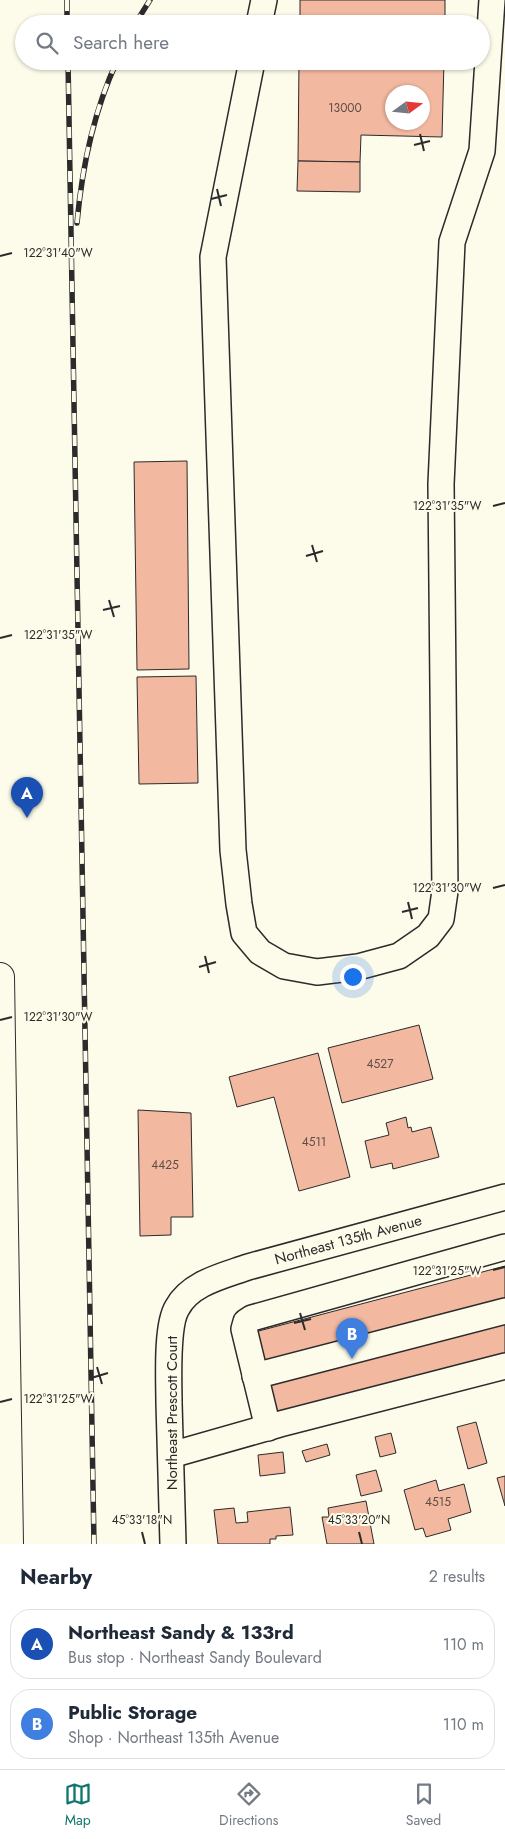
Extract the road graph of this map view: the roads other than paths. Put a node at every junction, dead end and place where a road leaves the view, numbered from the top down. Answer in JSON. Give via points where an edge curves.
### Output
{"nodes":[{"id":1,"x":264,"y":0,"type":"edge"},
{"id":2,"x":492,"y":0,"type":"edge"},
{"id":3,"x":261,"y":15,"type":"edge"},
{"id":4,"x":490,"y":30,"type":"edge"},
{"id":5,"x":250,"y":70,"type":"edge"},
{"id":6,"x":487,"y":70,"type":"edge"},
{"id":7,"x":0,"y":977,"type":"edge"},
{"id":8,"x":2,"y":1197,"type":"edge"},
{"id":9,"x":505,"y":1197,"type":"edge"},
{"id":10,"x":505,"y":1247,"type":"edge"},
{"id":11,"x":193,"y":1289,"type":"joint"},
{"id":12,"x":505,"y":1310,"type":"edge"},
{"id":13,"x":505,"y":1366,"type":"edge"},
{"id":14,"x":255,"y":1376,"type":"junction"},
{"id":15,"x":268,"y":1428,"type":"junction"},
{"id":16,"x":171,"y":1455,"type":"junction"},
{"id":17,"x":4,"y":1457,"type":"edge"},
{"id":18,"x":9,"y":1544,"type":"edge"},
{"id":19,"x":173,"y":1544,"type":"edge"}],
"edges":[{"from":1,"to":3,"type":"street"},
{"from":2,"to":4,"type":"street"},
{"from":5,"to":6,"type":"street","via":[[214,257],[233,850],[244,934],[260,952],[284,966],[317,972],[399,956],[428,936],[440,919],[445,891],[441,484],[452,242],[482,151]]},
{"from":7,"to":8,"type":"main road"},
{"from":8,"to":17,"type":"main road"},
{"from":9,"to":11,"type":"street","name":"Northeast 135th Avenue","via":[[248,1267]]},
{"from":10,"to":14,"type":"street","via":[[252,1318],[244,1329]]},
{"from":11,"to":16,"type":"street","name":"Northeast Prescott Court","via":[[176,1308],[172,1330],[169,1363]]},
{"from":12,"to":14,"type":"street"},
{"from":13,"to":15,"type":"street"},
{"from":14,"to":15,"type":"street"},
{"from":15,"to":16,"type":"street"},
{"from":16,"to":19,"type":"street","name":"Northeast Prescott Court"},
{"from":17,"to":18,"type":"main road"}]}
